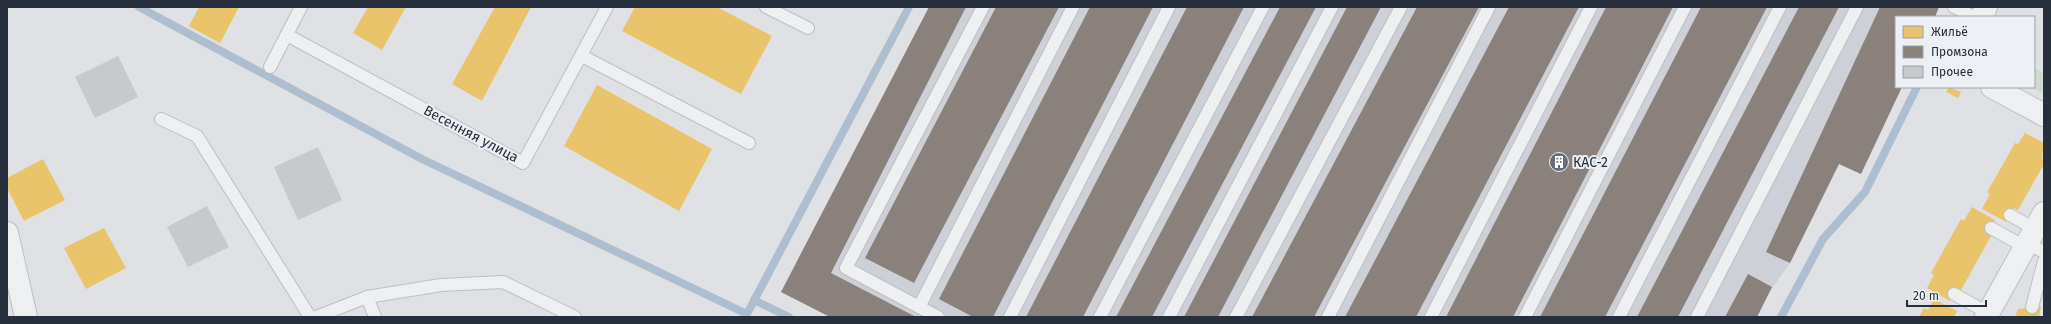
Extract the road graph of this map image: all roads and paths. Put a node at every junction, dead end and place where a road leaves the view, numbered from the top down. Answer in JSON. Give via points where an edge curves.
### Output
{"nodes":[{"id":1,"x":301,"y":7,"type":"edge"},
{"id":2,"x":607,"y":7,"type":"edge"},
{"id":3,"x":766,"y":7,"type":"edge"},
{"id":4,"x":983,"y":7,"type":"edge"},
{"id":5,"x":1073,"y":7,"type":"edge"},
{"id":6,"x":1169,"y":7,"type":"edge"},
{"id":7,"x":1263,"y":7,"type":"edge"},
{"id":8,"x":1332,"y":7,"type":"edge"},
{"id":9,"x":1401,"y":7,"type":"edge"},
{"id":10,"x":1490,"y":7,"type":"edge"},
{"id":11,"x":1591,"y":7,"type":"edge"},
{"id":12,"x":1685,"y":7,"type":"edge"},
{"id":13,"x":1780,"y":7,"type":"edge"},
{"id":14,"x":1857,"y":7,"type":"edge"},
{"id":15,"x":1956,"y":11,"type":"edge"},
{"id":16,"x":1982,"y":11,"type":"edge"},
{"id":17,"x":808,"y":28,"type":"dead end"},
{"id":18,"x":287,"y":34,"type":"junction"},
{"id":19,"x":582,"y":56,"type":"junction"},
{"id":20,"x":270,"y":67,"type":"dead end"},
{"id":21,"x":1994,"y":88,"type":"edge"},
{"id":22,"x":2044,"y":115,"type":"edge"},
{"id":23,"x":161,"y":119,"type":"dead end"},
{"id":24,"x":749,"y":143,"type":"dead end"},
{"id":25,"x":2010,"y":215,"type":"dead end"},
{"id":26,"x":1991,"y":228,"type":"dead end"},
{"id":27,"x":7,"y":234,"type":"edge"},
{"id":28,"x":2035,"y":237,"type":"edge"},
{"id":29,"x":2044,"y":261,"type":"edge"},
{"id":30,"x":1954,"y":294,"type":"dead end"},
{"id":31,"x":367,"y":297,"type":"junction"},
{"id":32,"x":919,"y":307,"type":"junction"},
{"id":33,"x":2032,"y":307,"type":"dead end"},
{"id":34,"x":1987,"y":315,"type":"edge"},
{"id":35,"x":26,"y":317,"type":"edge"},
{"id":36,"x":310,"y":317,"type":"edge"},
{"id":37,"x":316,"y":317,"type":"edge"},
{"id":38,"x":375,"y":317,"type":"edge"},
{"id":39,"x":575,"y":317,"type":"edge"},
{"id":40,"x":938,"y":317,"type":"edge"},
{"id":41,"x":1010,"y":317,"type":"edge"},
{"id":42,"x":1100,"y":317,"type":"edge"},
{"id":43,"x":1169,"y":317,"type":"edge"},
{"id":44,"x":1236,"y":317,"type":"edge"},
{"id":45,"x":1328,"y":317,"type":"edge"},
{"id":46,"x":1431,"y":317,"type":"edge"},
{"id":47,"x":1525,"y":317,"type":"edge"},
{"id":48,"x":1619,"y":317,"type":"edge"},
{"id":49,"x":1697,"y":317,"type":"edge"}],
"edges":[{"from":1,"to":18,"type":"lane"},
{"from":2,"to":19,"type":"lane","name":"Весенняя улица"},
{"from":3,"to":17,"type":"lane"},
{"from":4,"to":32,"type":"lane","via":[[846,268]]},
{"from":5,"to":32,"type":"lane"},
{"from":6,"to":41,"type":"lane"},
{"from":7,"to":42,"type":"lane"},
{"from":8,"to":43,"type":"lane"},
{"from":9,"to":44,"type":"lane"},
{"from":10,"to":45,"type":"lane"},
{"from":11,"to":46,"type":"lane"},
{"from":12,"to":47,"type":"lane"},
{"from":13,"to":48,"type":"lane"},
{"from":14,"to":49,"type":"lane"},
{"from":15,"to":16,"type":"lane"},
{"from":18,"to":19,"type":"lane","name":"Весенняя улица","via":[[522,163]]},
{"from":18,"to":20,"type":"lane"},
{"from":19,"to":24,"type":"lane"},
{"from":21,"to":22,"type":"street"},
{"from":23,"to":36,"type":"lane","via":[[197,136]]},
{"from":25,"to":28,"type":"lane"},
{"from":26,"to":28,"type":"lane"},
{"from":27,"to":35,"type":"street"},
{"from":28,"to":34,"type":"street"},
{"from":29,"to":33,"type":"lane"},
{"from":30,"to":34,"type":"lane"},
{"from":31,"to":37,"type":"lane"},
{"from":31,"to":38,"type":"lane"},
{"from":31,"to":39,"type":"lane","via":[[441,286],[503,282]]},
{"from":32,"to":40,"type":"lane"}]}
